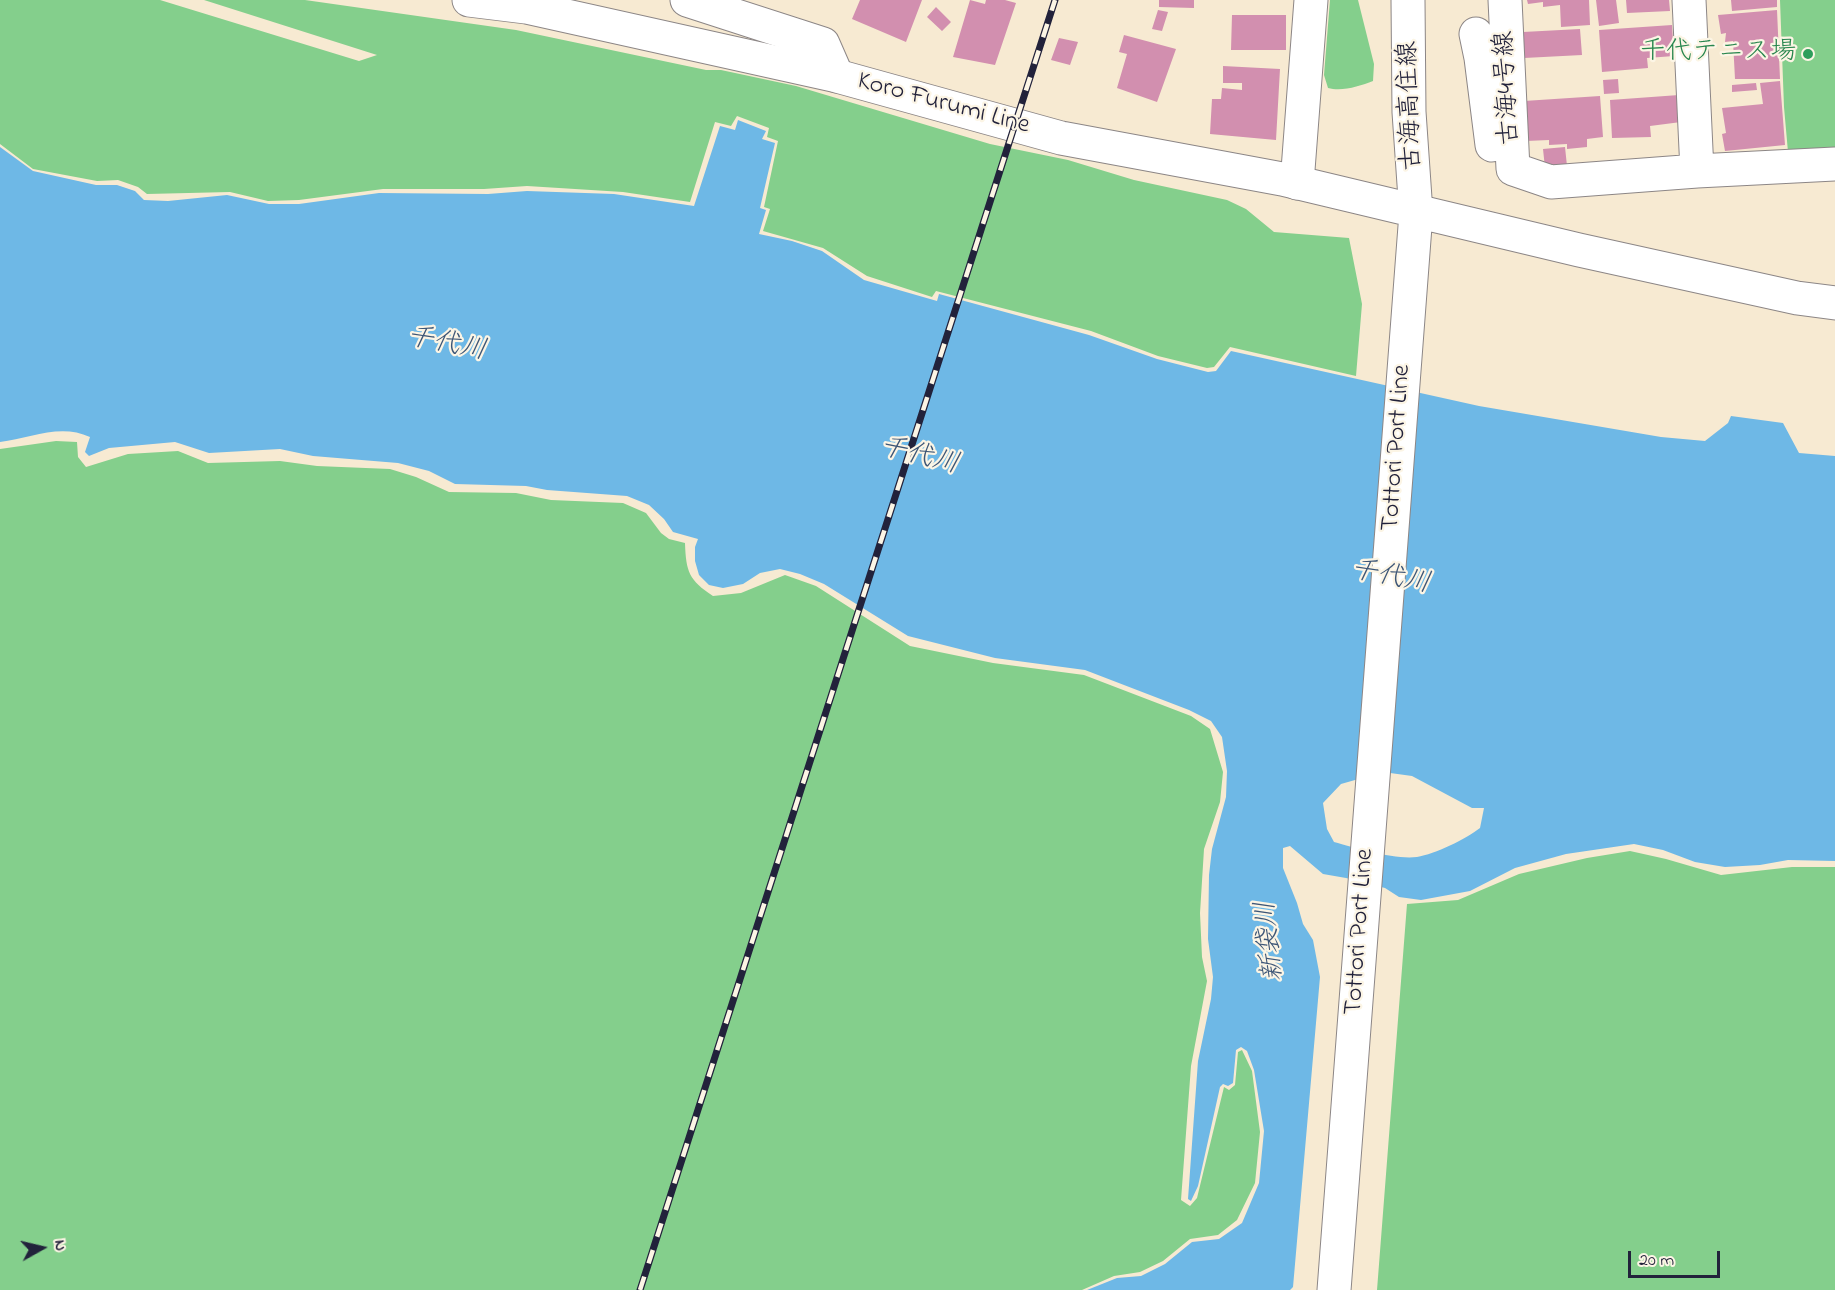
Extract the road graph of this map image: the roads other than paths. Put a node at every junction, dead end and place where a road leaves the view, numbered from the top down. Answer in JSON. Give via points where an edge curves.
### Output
{"nodes":[{"id":1,"x":469,"y":0,"type":"edge"},
{"id":2,"x":1311,"y":0,"type":"edge"},
{"id":3,"x":1408,"y":0,"type":"edge"},
{"id":4,"x":1505,"y":0,"type":"edge"},
{"id":5,"x":1689,"y":0,"type":"edge"},
{"id":6,"x":704,"y":2,"type":"edge"},
{"id":7,"x":1476,"y":34,"type":"dead end"},
{"id":8,"x":837,"y":76,"type":"junction"},
{"id":9,"x":1835,"y":164,"type":"edge"},
{"id":10,"x":1513,"y":169,"type":"junction"},
{"id":11,"x":1697,"y":171,"type":"junction"},
{"id":12,"x":1297,"y":183,"type":"junction"},
{"id":13,"x":1415,"y":227,"type":"junction"},
{"id":14,"x":1835,"y":287,"type":"edge"},
{"id":15,"x":1797,"y":298,"type":"junction"},
{"id":16,"x":1835,"y":303,"type":"edge"},
{"id":17,"x":1334,"y":1290,"type":"edge"}],
"edges":[{"from":1,"to":8,"type":"main road","name":"Koro Furumi Line","via":[[526,7]]},
{"from":2,"to":12,"type":"main road"},
{"from":3,"to":13,"type":"main road","name":"古海高住線"},
{"from":4,"to":10,"type":"main road","name":"古海4号線"},
{"from":5,"to":11,"type":"main road"},
{"from":6,"to":8,"type":"main road","via":[[823,44]]},
{"from":7,"to":10,"type":"main road","via":[[1493,156]]},
{"from":8,"to":12,"type":"main road","name":"Koro Furumi Line","via":[[1061,138]]},
{"from":9,"to":11,"type":"main road","name":"古海4号線"},
{"from":10,"to":11,"type":"main road","name":"古海4号線","via":[[1551,182]]},
{"from":12,"to":13,"type":"main road","name":"Koro Furumi Line"},
{"from":13,"to":15,"type":"main road"},
{"from":13,"to":17,"type":"main road","name":"Tottori Port Line"},
{"from":14,"to":15,"type":"main road"},
{"from":15,"to":16,"type":"main road"}]}
